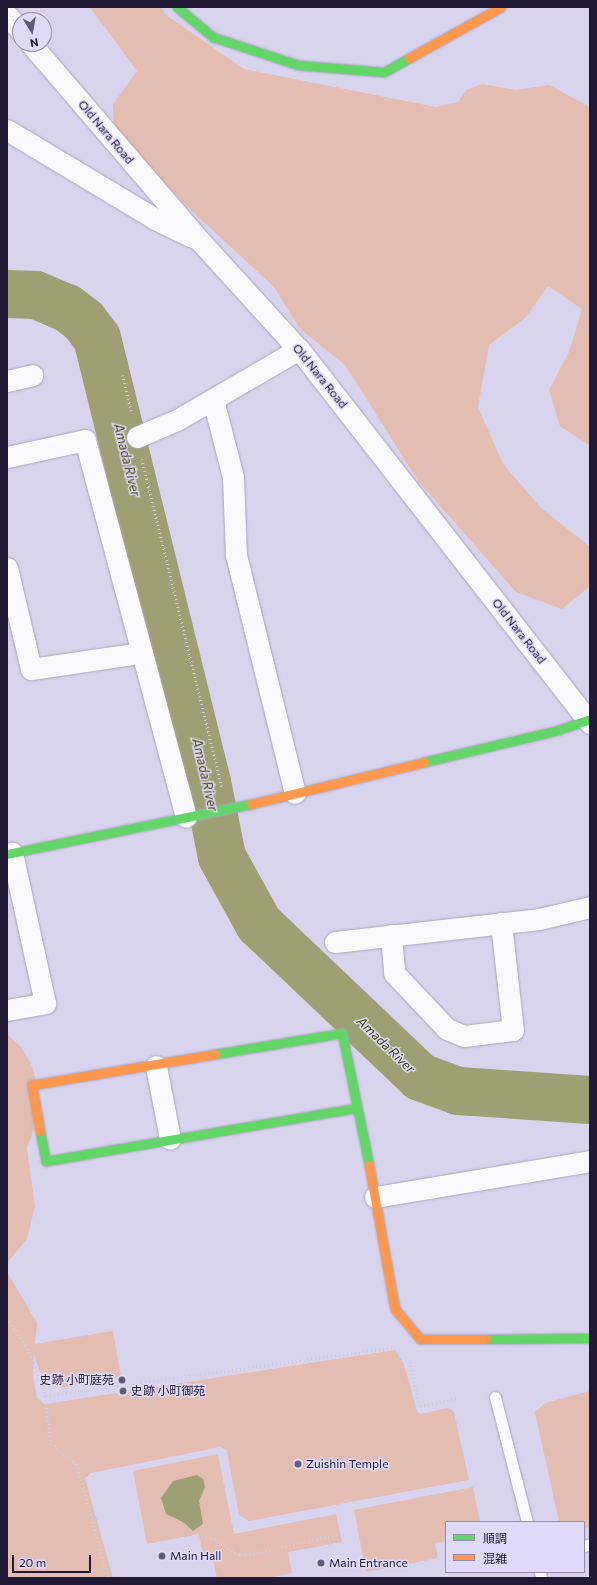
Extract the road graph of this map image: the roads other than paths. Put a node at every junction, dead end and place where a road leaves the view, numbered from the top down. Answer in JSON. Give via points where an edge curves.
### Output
{"nodes":[{"id":1,"x":177,"y":7,"type":"edge"},
{"id":2,"x":501,"y":7,"type":"edge"},
{"id":3,"x":38,"y":52,"type":"edge"},
{"id":4,"x":7,"y":130,"type":"edge"},
{"id":5,"x":200,"y":241,"type":"junction"},
{"id":6,"x":299,"y":349,"type":"junction"},
{"id":7,"x":32,"y":375,"type":"dead end"},
{"id":8,"x":7,"y":381,"type":"edge"},
{"id":9,"x":213,"y":400,"type":"junction"},
{"id":10,"x":137,"y":436,"type":"road end"},
{"id":11,"x":7,"y":457,"type":"edge"},
{"id":12,"x":7,"y":568,"type":"edge"},
{"id":13,"x":141,"y":653,"type":"junction"},
{"id":14,"x":589,"y":721,"type":"edge"},
{"id":15,"x":295,"y":793,"type":"junction"},
{"id":16,"x":186,"y":817,"type":"junction"},
{"id":17,"x":10,"y":853,"type":"edge"},
{"id":18,"x":590,"y":907,"type":"edge"},
{"id":19,"x":501,"y":923,"type":"junction"},
{"id":20,"x":391,"y":935,"type":"junction"},
{"id":21,"x":335,"y":942,"type":"dead end"},
{"id":22,"x":7,"y":1010,"type":"edge"},
{"id":23,"x":156,"y":1066,"type":"junction"},
{"id":24,"x":357,"y":1108,"type":"junction"},
{"id":25,"x":170,"y":1139,"type":"junction"},
{"id":26,"x":590,"y":1161,"type":"edge"},
{"id":27,"x":375,"y":1197,"type":"junction"},
{"id":28,"x":590,"y":1338,"type":"edge"},
{"id":29,"x":495,"y":1397,"type":"dead end"},
{"id":30,"x":527,"y":1521,"type":"edge"}],
"edges":[{"from":1,"to":2,"type":"street","via":[[213,36],[298,65],[384,72]]},
{"from":3,"to":5,"type":"street","name":"Old Nara Road"},
{"from":4,"to":5,"type":"street","via":[[155,219]]},
{"from":5,"to":6,"type":"street","name":"Old Nara Road"},
{"from":6,"to":9,"type":"street"},
{"from":6,"to":14,"type":"street","name":"Old Nara Road"},
{"from":7,"to":8,"type":"street"},
{"from":9,"to":10,"type":"street","via":[[177,420]]},
{"from":9,"to":15,"type":"street","via":[[233,477],[236,555]]},
{"from":11,"to":13,"type":"street","via":[[85,440]]},
{"from":12,"to":13,"type":"street","via":[[31,669]]},
{"from":13,"to":16,"type":"street"},
{"from":14,"to":15,"type":"street"},
{"from":15,"to":16,"type":"street"},
{"from":16,"to":17,"type":"street"},
{"from":17,"to":22,"type":"street","via":[[45,1002]]},
{"from":18,"to":19,"type":"street","via":[[539,919]]},
{"from":19,"to":20,"type":"street"},
{"from":19,"to":20,"type":"street","via":[[513,1030],[464,1036],[447,1029],[394,973]]},
{"from":20,"to":21,"type":"street"},
{"from":23,"to":24,"type":"street","via":[[342,1034]]},
{"from":23,"to":25,"type":"street"},
{"from":23,"to":25,"type":"street","via":[[32,1085],[46,1161]]},
{"from":24,"to":25,"type":"street"},
{"from":24,"to":27,"type":"street"},
{"from":26,"to":27,"type":"street"},
{"from":27,"to":28,"type":"street","via":[[395,1309],[420,1338]]},
{"from":29,"to":30,"type":"lane"}]}
